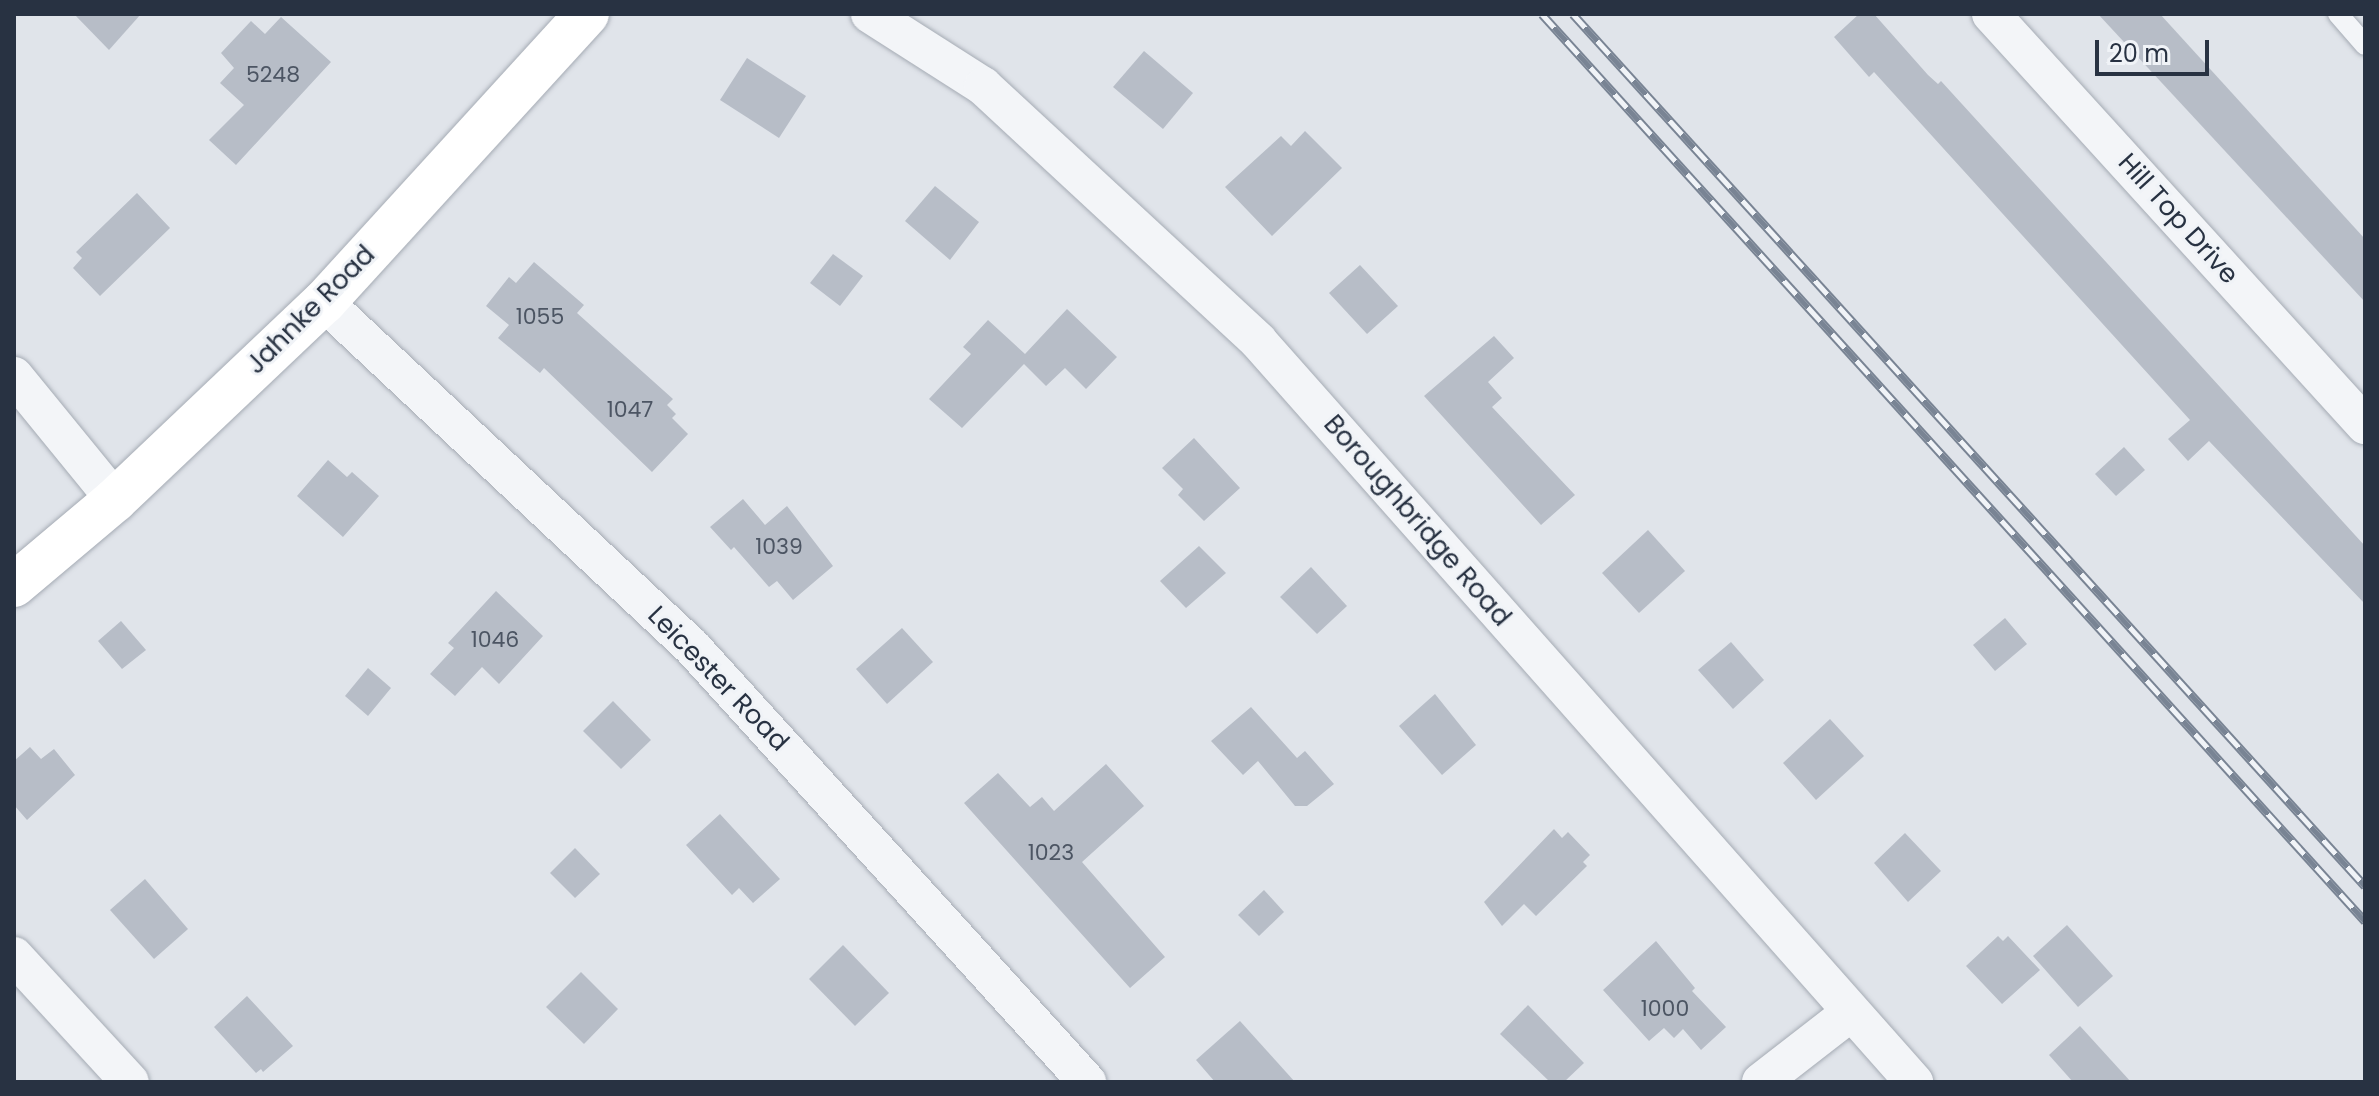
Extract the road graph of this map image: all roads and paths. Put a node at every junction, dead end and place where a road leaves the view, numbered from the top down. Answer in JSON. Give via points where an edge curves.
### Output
{"nodes":[{"id":1,"x":587,"y":14,"type":"edge"},
{"id":2,"x":870,"y":14,"type":"edge"},
{"id":3,"x":1991,"y":14,"type":"edge"},
{"id":4,"x":2338,"y":14,"type":"edge"},
{"id":5,"x":2365,"y":45,"type":"edge"},
{"id":6,"x":324,"y":302,"type":"junction"},
{"id":7,"x":14,"y":376,"type":"edge"},
{"id":8,"x":2365,"y":425,"type":"edge"},
{"id":9,"x":115,"y":500,"type":"junction"},
{"id":10,"x":14,"y":585,"type":"edge"},
{"id":11,"x":14,"y":956,"type":"edge"},
{"id":12,"x":1850,"y":1013,"type":"junction"},
{"id":13,"x":130,"y":1082,"type":"edge"},
{"id":14,"x":1087,"y":1082,"type":"edge"},
{"id":15,"x":1761,"y":1082,"type":"edge"},
{"id":16,"x":1914,"y":1082,"type":"edge"}],
"edges":[{"from":1,"to":6,"type":"main road","name":"Jahnke Road"},
{"from":2,"to":12,"type":"street","name":"Boroughbridge Road","via":[[983,86],[1258,341]]},
{"from":3,"to":8,"type":"street","name":"Hill Top Drive"},
{"from":4,"to":5,"type":"lane"},
{"from":6,"to":9,"type":"main road","name":"Jahnke Road"},
{"from":6,"to":14,"type":"street","name":"Leicester Road","via":[[692,647]]},
{"from":7,"to":9,"type":"street"},
{"from":9,"to":10,"type":"main road","name":"Jahnke Road"},
{"from":11,"to":13,"type":"street"},
{"from":12,"to":15,"type":"street"},
{"from":12,"to":16,"type":"street","name":"Boroughbridge Road"}]}
